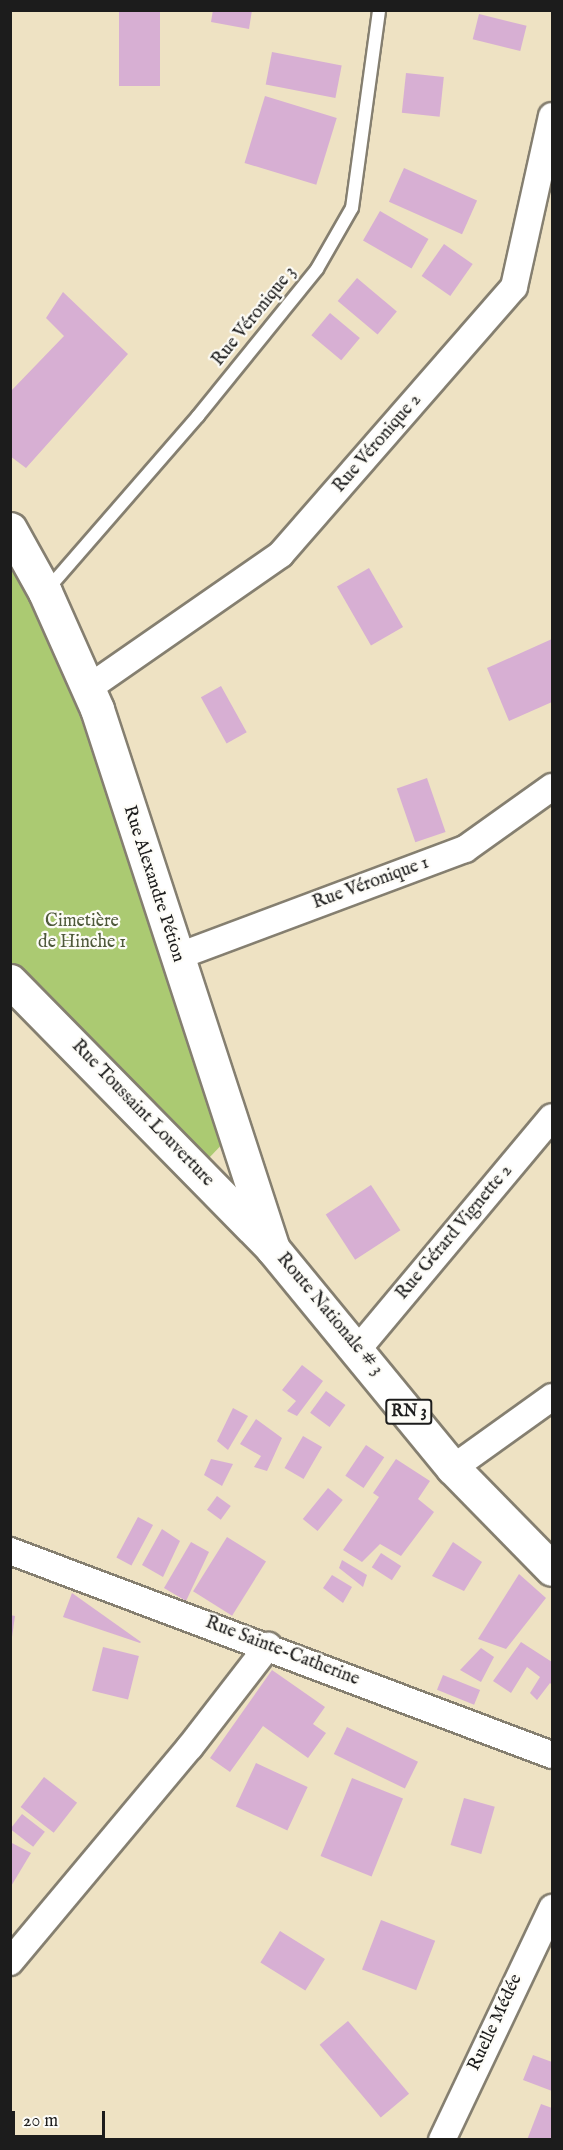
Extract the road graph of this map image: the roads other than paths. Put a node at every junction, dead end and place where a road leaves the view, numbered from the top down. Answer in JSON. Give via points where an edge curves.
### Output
{"nodes":[{"id":1,"x":379,"y":10,"type":"edge"},
{"id":2,"x":552,"y":116,"type":"edge"},
{"id":3,"x":10,"y":529,"type":"edge"},
{"id":4,"x":45,"y":592,"type":"junction"},
{"id":5,"x":87,"y":689,"type":"junction"},
{"id":6,"x":552,"y":787,"type":"edge"},
{"id":7,"x":176,"y":957,"type":"junction"},
{"id":8,"x":10,"y":981,"type":"edge"},
{"id":9,"x":552,"y":1117,"type":"edge"},
{"id":10,"x":273,"y":1249,"type":"junction"},
{"id":11,"x":358,"y":1349,"type":"junction"},
{"id":12,"x":552,"y":1397,"type":"edge"},
{"id":13,"x":453,"y":1468,"type":"junction"},
{"id":14,"x":10,"y":1551,"type":"edge"},
{"id":15,"x":552,"y":1569,"type":"edge"},
{"id":16,"x":268,"y":1646,"type":"junction"},
{"id":17,"x":552,"y":1755,"type":"edge"},
{"id":18,"x":552,"y":1908,"type":"edge"},
{"id":19,"x":10,"y":1962,"type":"edge"},
{"id":20,"x":442,"y":2139,"type":"edge"}],
"edges":[{"from":1,"to":4,"type":"lane","name":"Rue Véronique 3","via":[[352,208],[317,269],[198,416]]},
{"from":2,"to":5,"type":"street","name":"Rue Véronique 2","via":[[514,287],[281,554]]},
{"from":3,"to":4,"type":"main road","name":"Rue Alexandre Pétion"},
{"from":4,"to":5,"type":"main road","name":"Rue Alexandre Pétion"},
{"from":5,"to":7,"type":"main road","name":"Rue Alexandre Pétion","via":[[97,709]]},
{"from":6,"to":7,"type":"street","name":"Rue Véronique 1","via":[[465,849]]},
{"from":7,"to":10,"type":"main road","name":"Rue Alexandre Pétion"},
{"from":8,"to":10,"type":"main road","name":"Rue Toussaint Louverture","number":"RN 3"},
{"from":9,"to":11,"type":"street","name":"Rue Gérard Vignette 2"},
{"from":10,"to":11,"type":"main road","name":"Route Nationale # 3","number":"RN 3"},
{"from":11,"to":13,"type":"main road","name":"Route Nationale # 3","number":"RN 3"},
{"from":12,"to":13,"type":"street"},
{"from":13,"to":15,"type":"main road","name":"Route Nationale # 3","number":"RN 3"},
{"from":14,"to":16,"type":"street","name":"Rue Sainte-Catherine"},
{"from":16,"to":17,"type":"street","name":"Rue Sainte-Catherine"},
{"from":16,"to":19,"type":"street","via":[[190,1747]]},
{"from":18,"to":20,"type":"street","name":"Ruelle Médée"}]}
